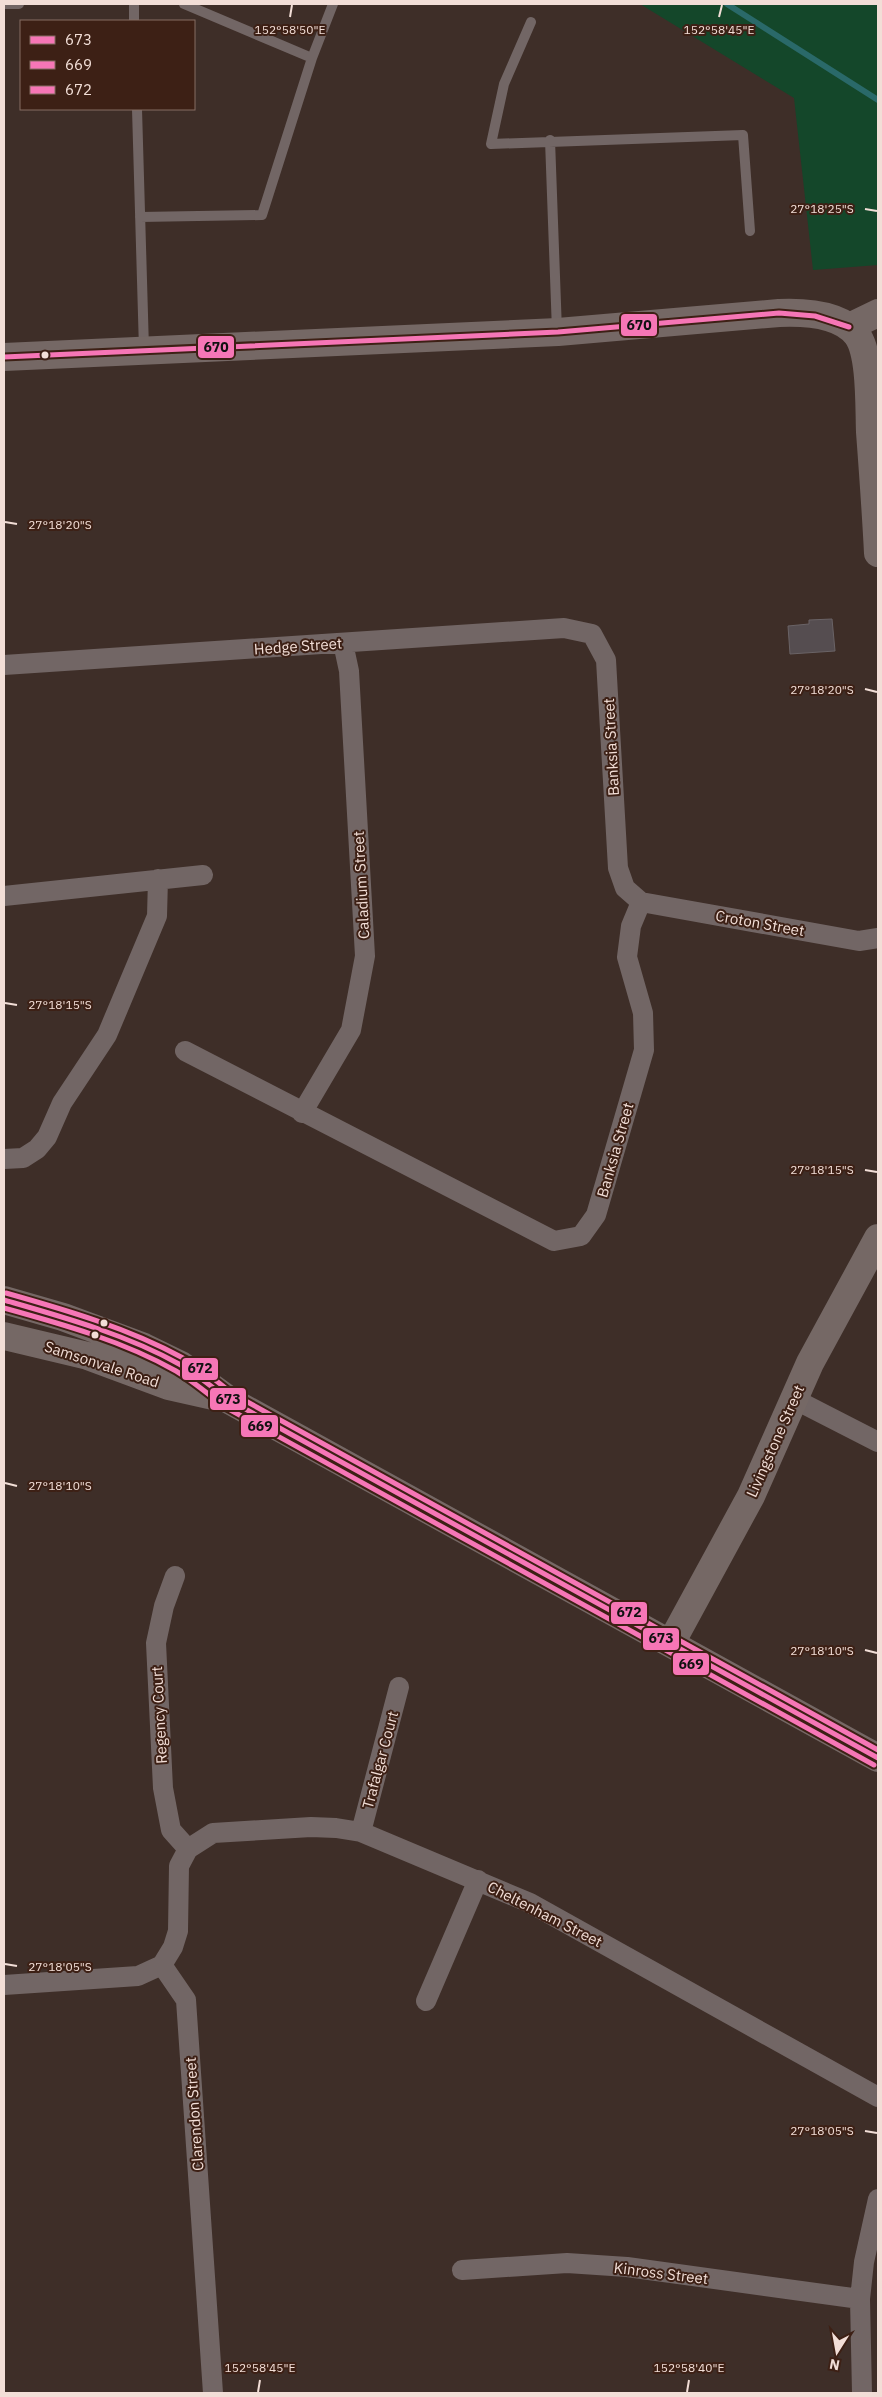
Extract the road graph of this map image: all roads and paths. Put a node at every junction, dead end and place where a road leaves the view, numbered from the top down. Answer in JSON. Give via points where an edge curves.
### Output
{"nodes":[{"id":1,"x":4,"y":4,"type":"edge"},
{"id":2,"x":19,"y":4,"type":"edge"},
{"id":3,"x":134,"y":4,"type":"edge"},
{"id":4,"x":184,"y":4,"type":"edge"},
{"id":5,"x":333,"y":4,"type":"edge"},
{"id":6,"x":134,"y":20,"type":"edge"},
{"id":7,"x":531,"y":22,"type":"dead end"},
{"id":8,"x":312,"y":58,"type":"junction"},
{"id":9,"x":137,"y":110,"type":"edge"},
{"id":10,"x":550,"y":140,"type":"junction"},
{"id":11,"x":140,"y":217,"type":"junction"},
{"id":12,"x":750,"y":231,"type":"dead end"},
{"id":13,"x":878,"y":313,"type":"edge"},
{"id":14,"x":849,"y":327,"type":"junction"},
{"id":15,"x":558,"y":332,"type":"junction"},
{"id":16,"x":144,"y":350,"type":"junction"},
{"id":17,"x":4,"y":357,"type":"edge"},
{"id":18,"x":878,"y":553,"type":"edge"},
{"id":19,"x":592,"y":634,"type":"joint"},
{"id":20,"x":343,"y":643,"type":"junction"},
{"id":21,"x":4,"y":665,"type":"edge"},
{"id":22,"x":203,"y":874,"type":"dead end"},
{"id":23,"x":158,"y":879,"type":"junction"},
{"id":24,"x":4,"y":896,"type":"edge"},
{"id":25,"x":641,"y":902,"type":"junction"},
{"id":26,"x":878,"y":938,"type":"edge"},
{"id":27,"x":185,"y":1051,"type":"dead end"},
{"id":28,"x":302,"y":1113,"type":"junction"},
{"id":29,"x":4,"y":1159,"type":"edge"},
{"id":30,"x":878,"y":1238,"type":"edge"},
{"id":31,"x":4,"y":1300,"type":"edge"},
{"id":32,"x":4,"y":1336,"type":"edge"},
{"id":33,"x":229,"y":1400,"type":"junction"},
{"id":34,"x":794,"y":1400,"type":"junction"},
{"id":35,"x":878,"y":1442,"type":"edge"},
{"id":36,"x":175,"y":1576,"type":"dead end"},
{"id":37,"x":671,"y":1643,"type":"junction"},
{"id":38,"x":399,"y":1687,"type":"dead end"},
{"id":39,"x":878,"y":1758,"type":"edge"},
{"id":40,"x":360,"y":1832,"type":"junction"},
{"id":41,"x":188,"y":1849,"type":"junction"},
{"id":42,"x":478,"y":1880,"type":"junction"},
{"id":43,"x":162,"y":1965,"type":"junction"},
{"id":44,"x":4,"y":1986,"type":"edge"},
{"id":45,"x":426,"y":2001,"type":"dead end"},
{"id":46,"x":878,"y":2097,"type":"edge"},
{"id":47,"x":878,"y":2199,"type":"edge"},
{"id":48,"x":462,"y":2270,"type":"dead end"},
{"id":49,"x":860,"y":2299,"type":"junction"},
{"id":50,"x":213,"y":2393,"type":"edge"},
{"id":51,"x":862,"y":2393,"type":"edge"}],
"edges":[{"from":1,"to":2,"type":"lane"},
{"from":3,"to":6,"type":"lane"},
{"from":4,"to":8,"type":"lane"},
{"from":5,"to":8,"type":"lane"},
{"from":7,"to":10,"type":"lane","via":[[504,84],[491,144]]},
{"from":8,"to":11,"type":"lane","via":[[262,215]]},
{"from":9,"to":11,"type":"lane"},
{"from":10,"to":12,"type":"lane","via":[[743,135]]},
{"from":10,"to":15,"type":"lane"},
{"from":11,"to":16,"type":"lane"},
{"from":13,"to":14,"type":"street"},
{"from":14,"to":15,"type":"street","via":[[802,312]]},
{"from":14,"to":18,"type":"street","via":[[862,344],[865,360]]},
{"from":15,"to":16,"type":"street"},
{"from":16,"to":17,"type":"street"},
{"from":19,"to":20,"type":"street","name":"Hedge Street","via":[[564,628]]},
{"from":19,"to":25,"type":"street","name":"Banksia Street","via":[[606,660],[618,868],[625,888]]},
{"from":20,"to":21,"type":"street","name":"Hedge Street"},
{"from":20,"to":28,"type":"street","name":"Caladium Street","via":[[349,671],[365,956],[351,1030]]},
{"from":22,"to":23,"type":"street"},
{"from":23,"to":24,"type":"street"},
{"from":23,"to":29,"type":"street","via":[[158,916],[107,1035],[67,1095],[37,1149],[23,1158]]},
{"from":25,"to":26,"type":"street","name":"Croton Street","via":[[858,942]]},
{"from":25,"to":28,"type":"street","name":"Banksia Street","via":[[631,926],[627,957],[643,1013],[644,1050],[596,1215],[581,1236],[554,1241]]},
{"from":27,"to":28,"type":"street","name":"Banksia Street"},
{"from":30,"to":34,"type":"street","name":"Livingstone Street","via":[[810,1363]]},
{"from":31,"to":33,"type":"street","name":"Samsonvale Road","via":[[63,1317],[144,1347],[181,1365]]},
{"from":32,"to":33,"type":"street","name":"Samsonvale Road","via":[[47,1344],[169,1386]]},
{"from":33,"to":37,"type":"street","name":"Samsonvale Road"},
{"from":34,"to":35,"type":"street"},
{"from":34,"to":37,"type":"street","name":"Livingstone Street","via":[[756,1487]]},
{"from":36,"to":41,"type":"street","name":"Regency Court","via":[[156,1643],[164,1788],[171,1830]]},
{"from":37,"to":39,"type":"street","name":"Samsonvale Road"},
{"from":38,"to":40,"type":"street","name":"Trafalgar Court"},
{"from":40,"to":41,"type":"street","name":"Cheltenham Street","via":[[311,1827],[214,1833]]},
{"from":40,"to":42,"type":"street","name":"Cheltenham Street"},
{"from":41,"to":43,"type":"street","via":[[179,1866],[178,1931],[174,1947]]},
{"from":42,"to":45,"type":"street"},
{"from":42,"to":46,"type":"street","name":"Cheltenham Street","via":[[530,1903]]},
{"from":43,"to":44,"type":"street","via":[[138,1976]]},
{"from":43,"to":50,"type":"street","name":"Clarendon Street","via":[[186,2000]]},
{"from":47,"to":49,"type":"street","via":[[864,2262]]},
{"from":48,"to":49,"type":"street","name":"Kinross Street","via":[[567,2263],[627,2267]]},
{"from":49,"to":51,"type":"street"}]}
